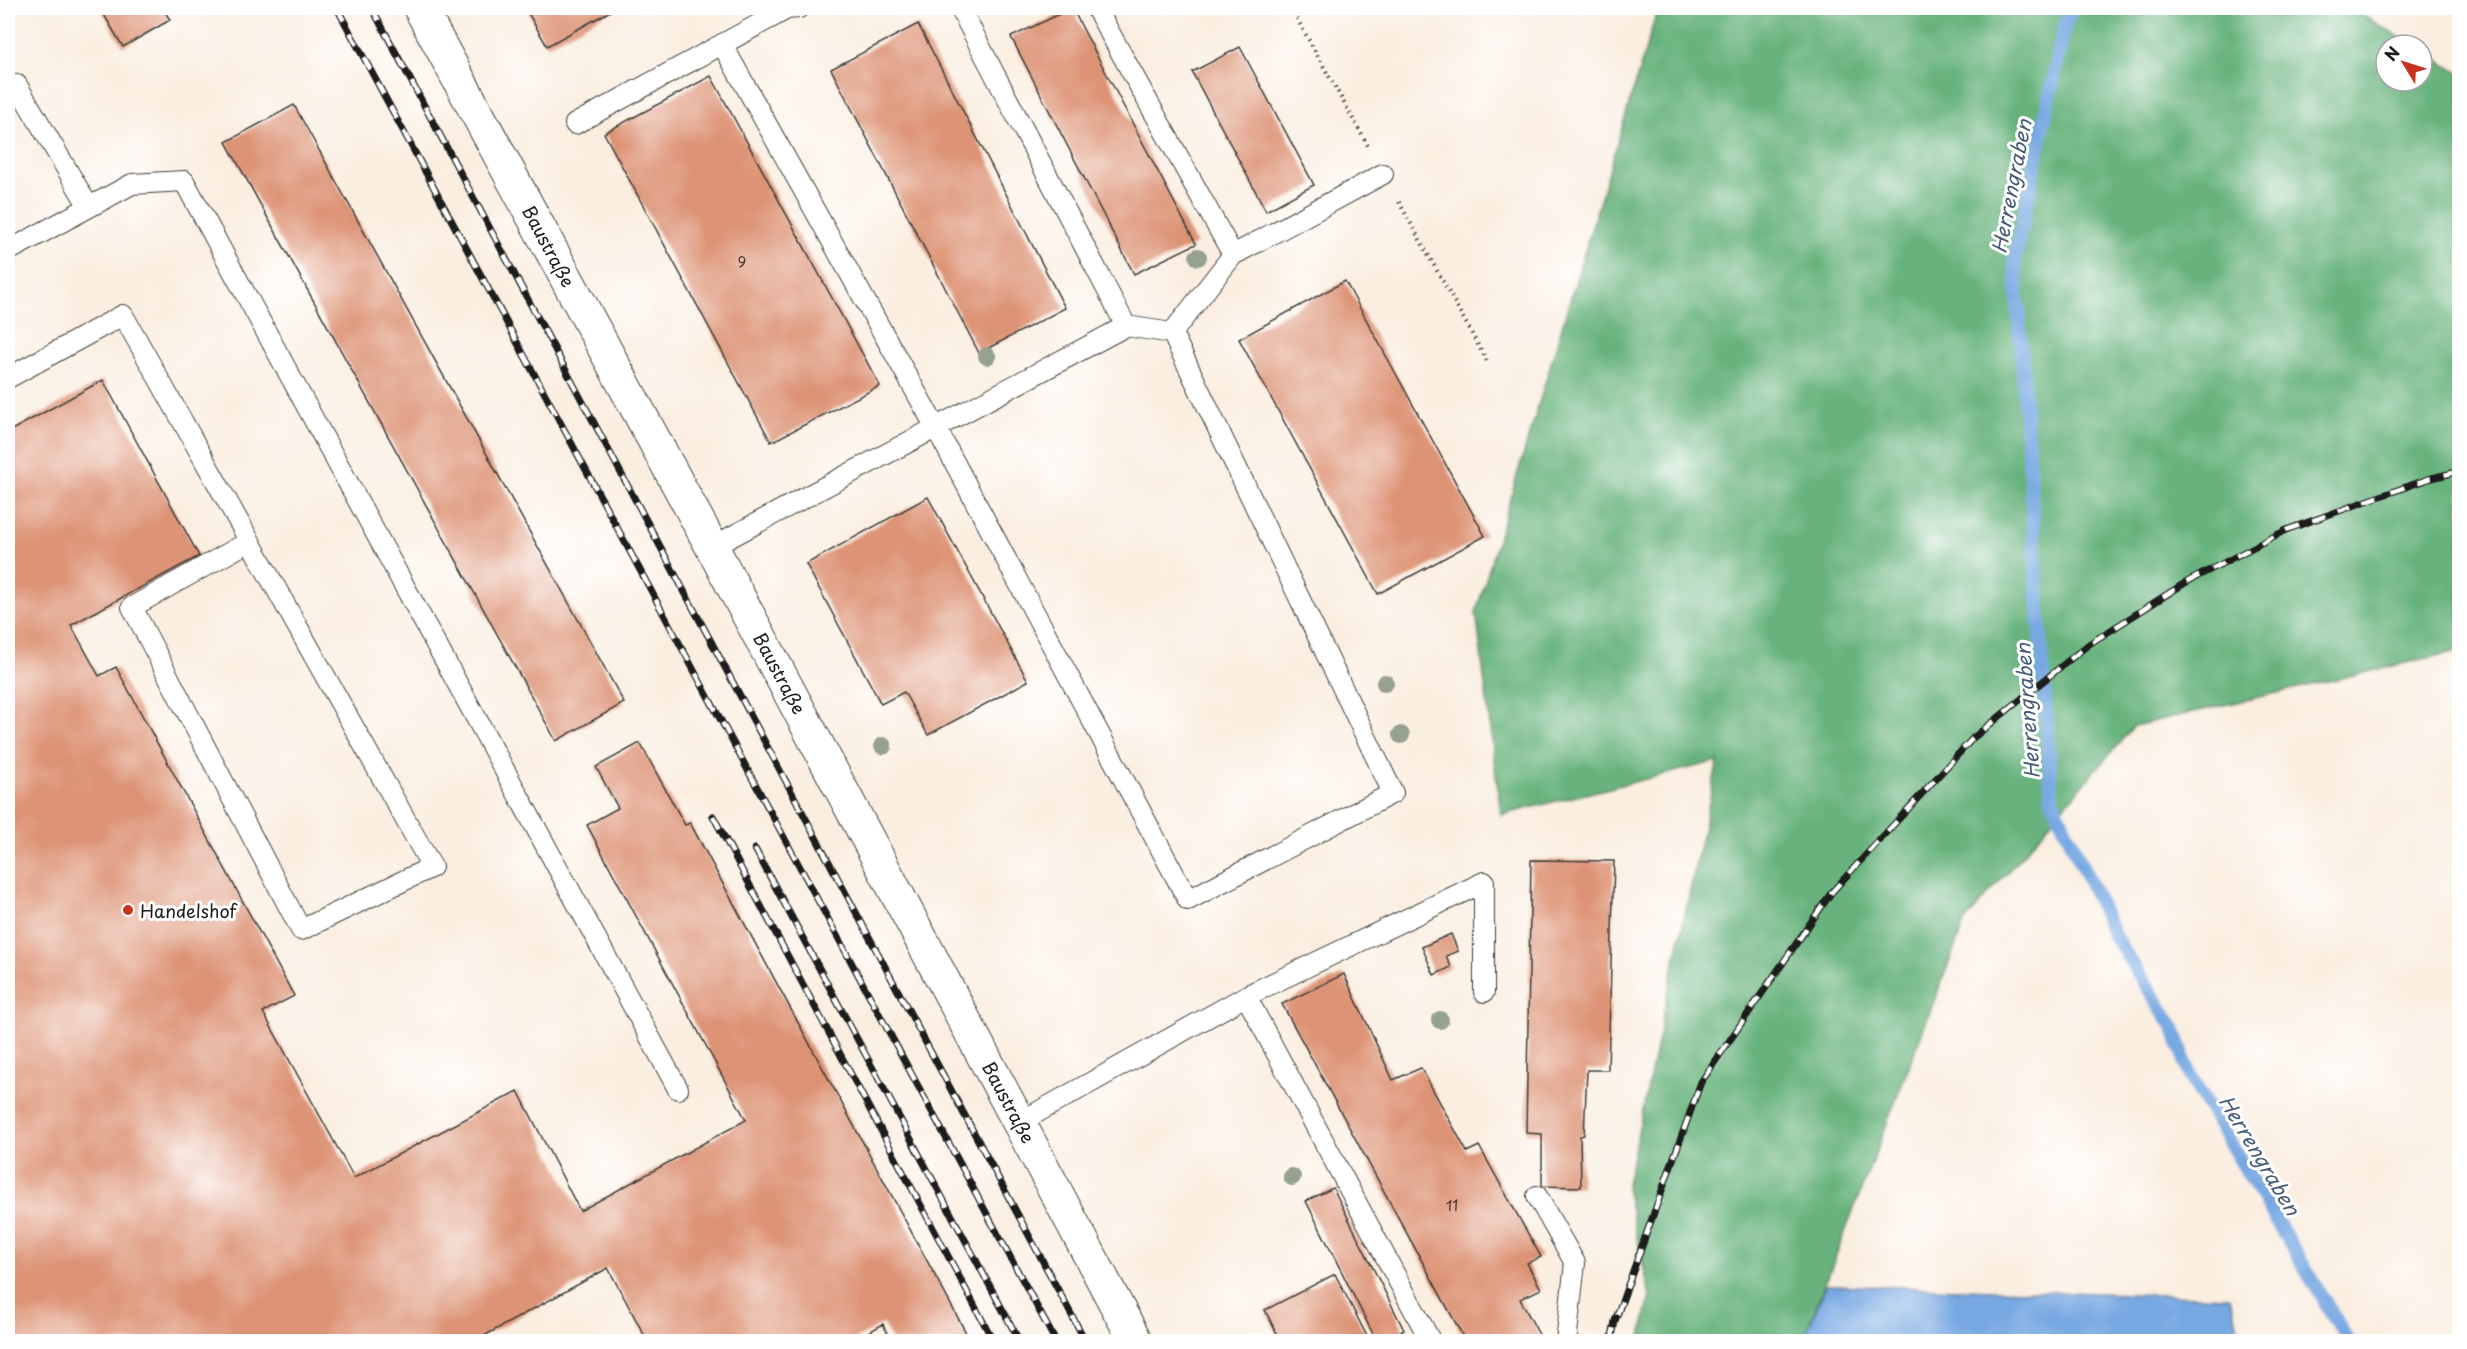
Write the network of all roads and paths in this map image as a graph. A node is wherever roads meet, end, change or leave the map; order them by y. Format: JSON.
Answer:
{"nodes":[{"id":1,"x":420,"y":8,"type":"edge"},
{"id":2,"x":799,"y":8,"type":"edge"},
{"id":3,"x":960,"y":8,"type":"edge"},
{"id":4,"x":1096,"y":8,"type":"edge"},
{"id":5,"x":722,"y":44,"type":"junction"},
{"id":6,"x":17,"y":85,"type":"dead end"},
{"id":7,"x":575,"y":124,"type":"dead end"},
{"id":8,"x":1383,"y":174,"type":"dead end"},
{"id":9,"x":89,"y":207,"type":"junction"},
{"id":10,"x":8,"y":251,"type":"edge"},
{"id":11,"x":1233,"y":255,"type":"junction"},
{"id":12,"x":1126,"y":326,"type":"junction"},
{"id":13,"x":1172,"y":333,"type":"junction"},
{"id":14,"x":8,"y":378,"type":"edge"},
{"id":15,"x":936,"y":428,"type":"junction"},
{"id":16,"x":250,"y":541,"type":"junction"},
{"id":17,"x":712,"y":547,"type":"junction"},
{"id":18,"x":1484,"y":992,"type":"dead end"},
{"id":19,"x":1246,"y":996,"type":"junction"},
{"id":20,"x":678,"y":1089,"type":"dead end"},
{"id":21,"x":1020,"y":1122,"type":"junction"},
{"id":22,"x":1537,"y":1196,"type":"dead end"},
{"id":23,"x":1136,"y":1341,"type":"edge"},
{"id":24,"x":1431,"y":1341,"type":"edge"},
{"id":25,"x":1566,"y":1341,"type":"edge"}],
"edges":[{"from":1,"to":17,"type":"street","name":"Baustraße"},
{"from":2,"to":5,"type":"lane"},
{"from":3,"to":12,"type":"lane"},
{"from":4,"to":11,"type":"lane"},
{"from":5,"to":7,"type":"lane"},
{"from":5,"to":15,"type":"lane"},
{"from":6,"to":9,"type":"lane"},
{"from":8,"to":11,"type":"lane"},
{"from":9,"to":10,"type":"lane"},
{"from":9,"to":20,"type":"lane"},
{"from":11,"to":13,"type":"lane"},
{"from":12,"to":13,"type":"lane"},
{"from":12,"to":15,"type":"lane"},
{"from":13,"to":15,"type":"lane"},
{"from":14,"to":16,"type":"lane"},
{"from":15,"to":17,"type":"lane"},
{"from":16,"to":16,"type":"lane"},
{"from":17,"to":21,"type":"street","name":"Baustraße"},
{"from":18,"to":19,"type":"lane"},
{"from":19,"to":21,"type":"lane"},
{"from":19,"to":24,"type":"lane"},
{"from":21,"to":23,"type":"street","name":"Baustraße"},
{"from":22,"to":25,"type":"lane"}]}
